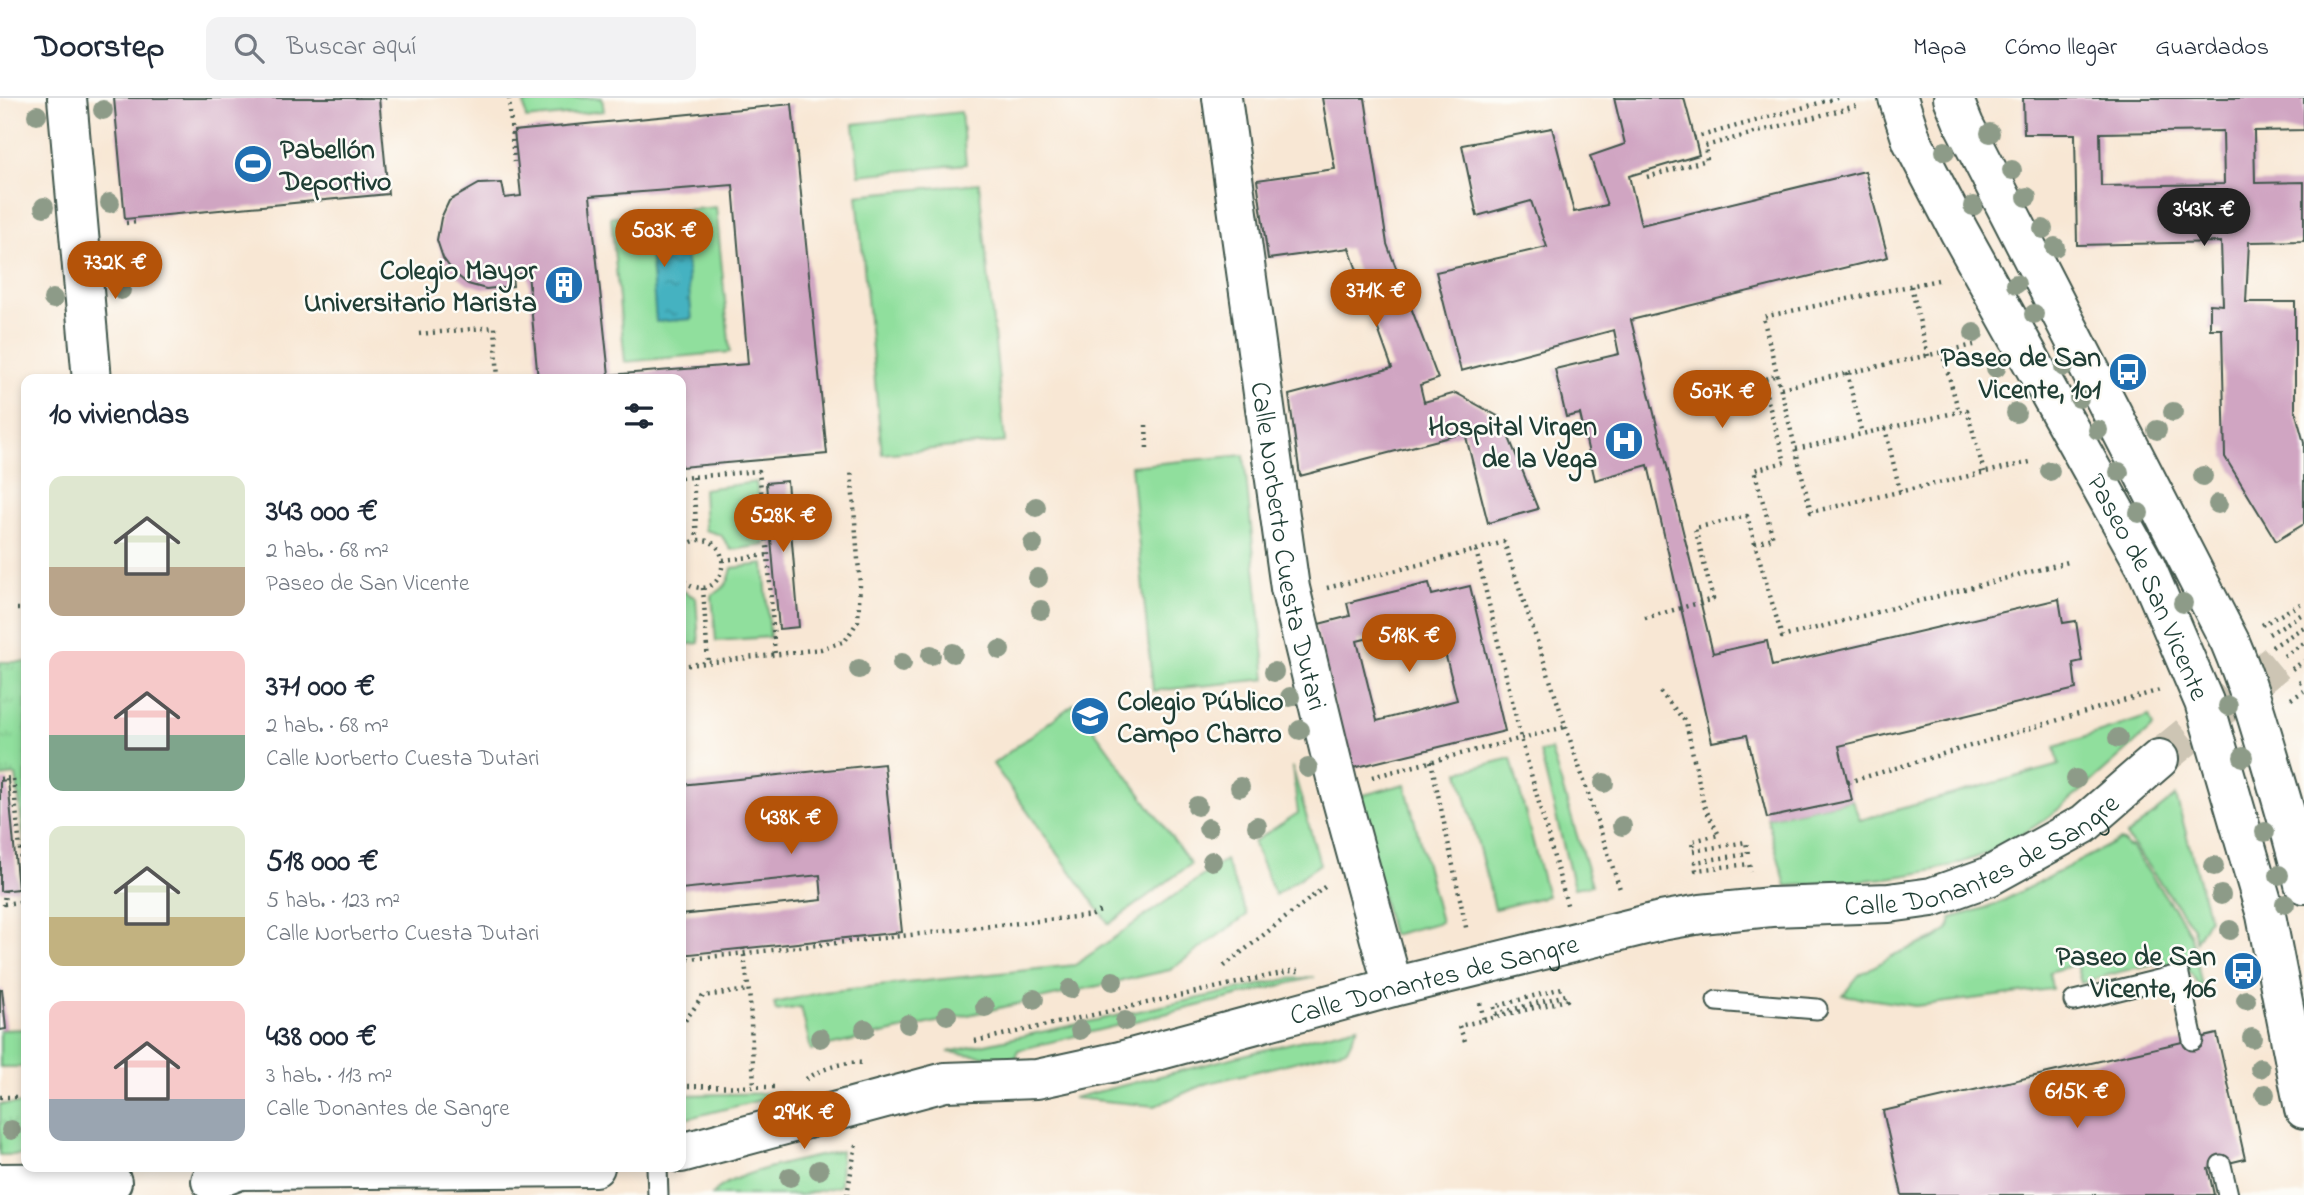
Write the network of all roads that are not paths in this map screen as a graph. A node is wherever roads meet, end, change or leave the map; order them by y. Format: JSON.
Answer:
{"nodes":[{"id":1,"x":67,"y":98,"type":"edge"},
{"id":2,"x":1222,"y":98,"type":"edge"},
{"id":3,"x":1898,"y":98,"type":"edge"},
{"id":4,"x":1953,"y":98,"type":"edge"},
{"id":5,"x":91,"y":374,"type":"edge"},
{"id":6,"x":2159,"y":759,"type":"tunnel mouth"},
{"id":7,"x":2304,"y":884,"type":"edge"},
{"id":8,"x":1393,"y":987,"type":"junction"},
{"id":9,"x":1717,"y":1001,"type":"dead end"},
{"id":10,"x":2074,"y":1001,"type":"dead end"},
{"id":11,"x":1817,"y":1009,"type":"dead end"},
{"id":12,"x":2193,"y":1040,"type":"dead end"},
{"id":13,"x":2304,"y":1110,"type":"edge"},
{"id":14,"x":686,"y":1152,"type":"edge"},
{"id":15,"x":2221,"y":1165,"type":"dead end"},
{"id":16,"x":235,"y":1172,"type":"edge"},
{"id":17,"x":657,"y":1172,"type":"edge"},
{"id":18,"x":210,"y":1181,"type":"edge"},
{"id":19,"x":0,"y":1182,"type":"edge"},
{"id":20,"x":114,"y":1182,"type":"edge"},
{"id":21,"x":658,"y":1195,"type":"edge"},
{"id":22,"x":2228,"y":1195,"type":"edge"}],
"edges":[{"from":1,"to":5,"type":"main road"},
{"from":2,"to":8,"type":"main road","name":"Calle Norberto Cuesta Dutari"},
{"from":3,"to":13,"type":"main road","name":"Paseo de San Vicente"},
{"from":4,"to":7,"type":"main road","name":"Paseo de San Vicente"},
{"from":6,"to":8,"type":"main road","name":"Calle Donantes de Sangre"},
{"from":8,"to":14,"type":"main road","name":"Calle Donantes de Sangre"},
{"from":9,"to":11,"type":"lane"},
{"from":10,"to":12,"type":"lane"},
{"from":15,"to":22,"type":"lane"},
{"from":16,"to":18,"type":"main road"},
{"from":17,"to":21,"type":"lane"},
{"from":19,"to":20,"type":"main road"}]}
